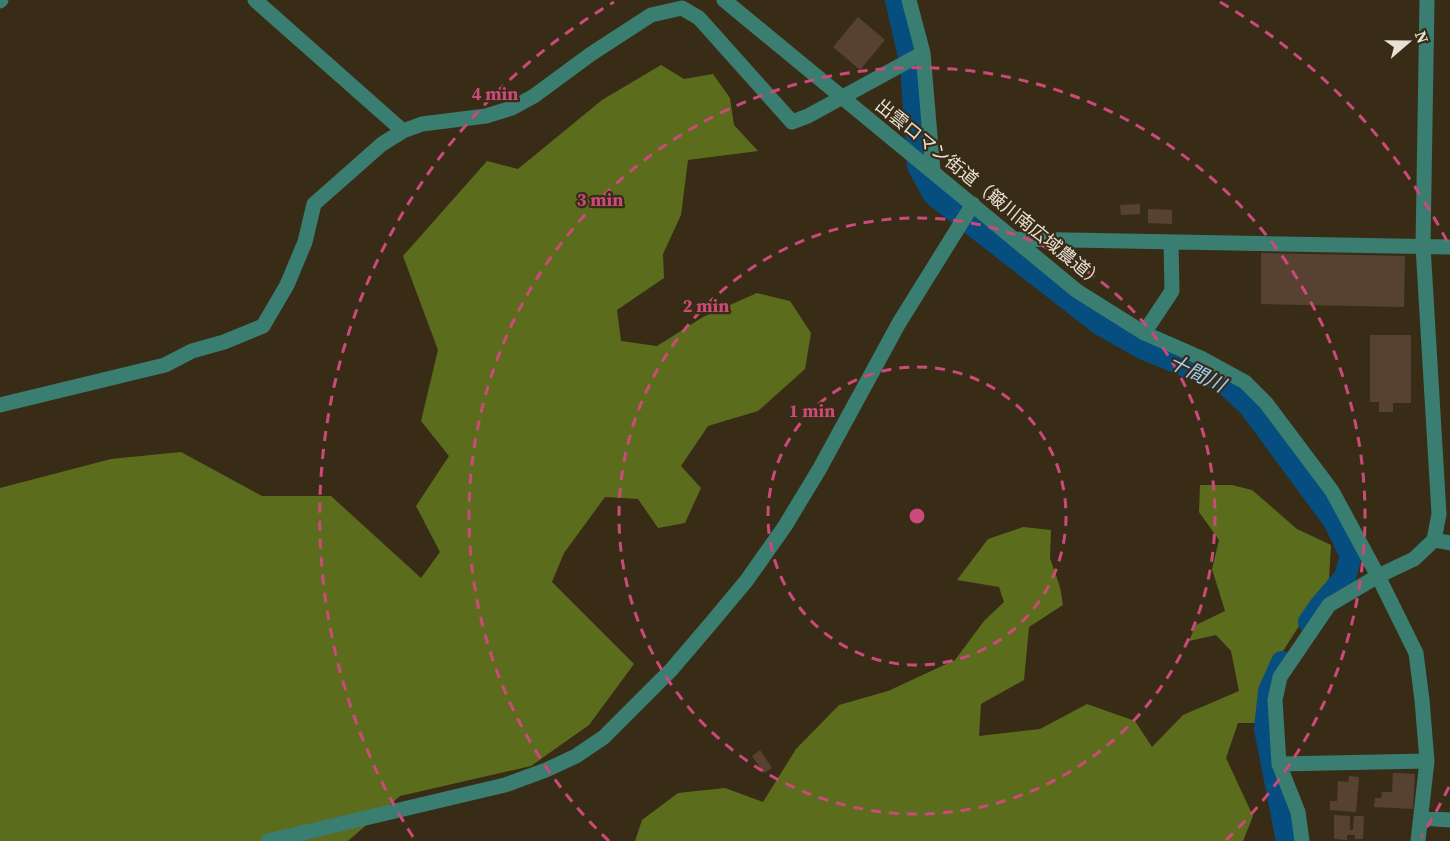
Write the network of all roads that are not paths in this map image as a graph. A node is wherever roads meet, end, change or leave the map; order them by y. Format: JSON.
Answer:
{"nodes":[{"id":1,"x":255,"y":0,"type":"edge"},
{"id":2,"x":724,"y":0,"type":"edge"},
{"id":3,"x":909,"y":0,"type":"edge"},
{"id":4,"x":1427,"y":0,"type":"edge"},
{"id":5,"x":923,"y":53,"type":"junction"},
{"id":6,"x":840,"y":98,"type":"junction"},
{"id":7,"x":403,"y":131,"type":"junction"},
{"id":8,"x":933,"y":171,"type":"junction"},
{"id":9,"x":973,"y":204,"type":"junction"},
{"id":10,"x":1014,"y":239,"type":"junction"},
{"id":11,"x":1171,"y":242,"type":"junction"},
{"id":12,"x":1423,"y":246,"type":"junction"},
{"id":13,"x":1450,"y":247,"type":"edge"},
{"id":14,"x":1144,"y":333,"type":"junction"},
{"id":15,"x":0,"y":405,"type":"edge"},
{"id":16,"x":1434,"y":540,"type":"junction"},
{"id":17,"x":1450,"y":543,"type":"edge"},
{"id":18,"x":1378,"y":576,"type":"junction"},
{"id":19,"x":1427,"y":761,"type":"junction"},
{"id":20,"x":1279,"y":764,"type":"junction"},
{"id":21,"x":1421,"y":818,"type":"junction"},
{"id":22,"x":1450,"y":820,"type":"edge"},
{"id":23,"x":268,"y":841,"type":"edge"},
{"id":24,"x":1302,"y":841,"type":"edge"},
{"id":25,"x":1419,"y":841,"type":"edge"}],
"edges":[{"from":1,"to":7,"type":"street"},
{"from":2,"to":6,"type":"street","name":"出雲ロマン街道（簸川南広域農道）"},
{"from":3,"to":5,"type":"street"},
{"from":4,"to":12,"type":"street"},
{"from":5,"to":6,"type":"street"},
{"from":5,"to":8,"type":"street"},
{"from":6,"to":7,"type":"street"},
{"from":6,"to":8,"type":"street","name":"出雲ロマン街道（簸川南広域農道）"},
{"from":7,"to":15,"type":"street"},
{"from":8,"to":9,"type":"street","name":"出雲ロマン街道（簸川南広域農道）"},
{"from":9,"to":10,"type":"street","name":"出雲ロマン街道（簸川南広域農道）"},
{"from":9,"to":23,"type":"street"},
{"from":10,"to":11,"type":"street"},
{"from":10,"to":14,"type":"street","name":"出雲ロマン街道（簸川南広域農道）"},
{"from":11,"to":12,"type":"street"},
{"from":11,"to":14,"type":"street"},
{"from":12,"to":13,"type":"street"},
{"from":12,"to":16,"type":"street"},
{"from":14,"to":18,"type":"street","name":"出雲ロマン街道（簸川南広域農道）"},
{"from":16,"to":17,"type":"street"},
{"from":16,"to":18,"type":"street"},
{"from":18,"to":19,"type":"street","name":"出雲ロマン街道（簸川南広域農道）"},
{"from":18,"to":20,"type":"street"},
{"from":19,"to":20,"type":"street"},
{"from":19,"to":21,"type":"street","name":"出雲ロマン街道（簸川南広域農道）"},
{"from":20,"to":24,"type":"street"},
{"from":21,"to":22,"type":"street"},
{"from":21,"to":25,"type":"street","name":"出雲ロマン街道（簸川南広域農道）"}]}
